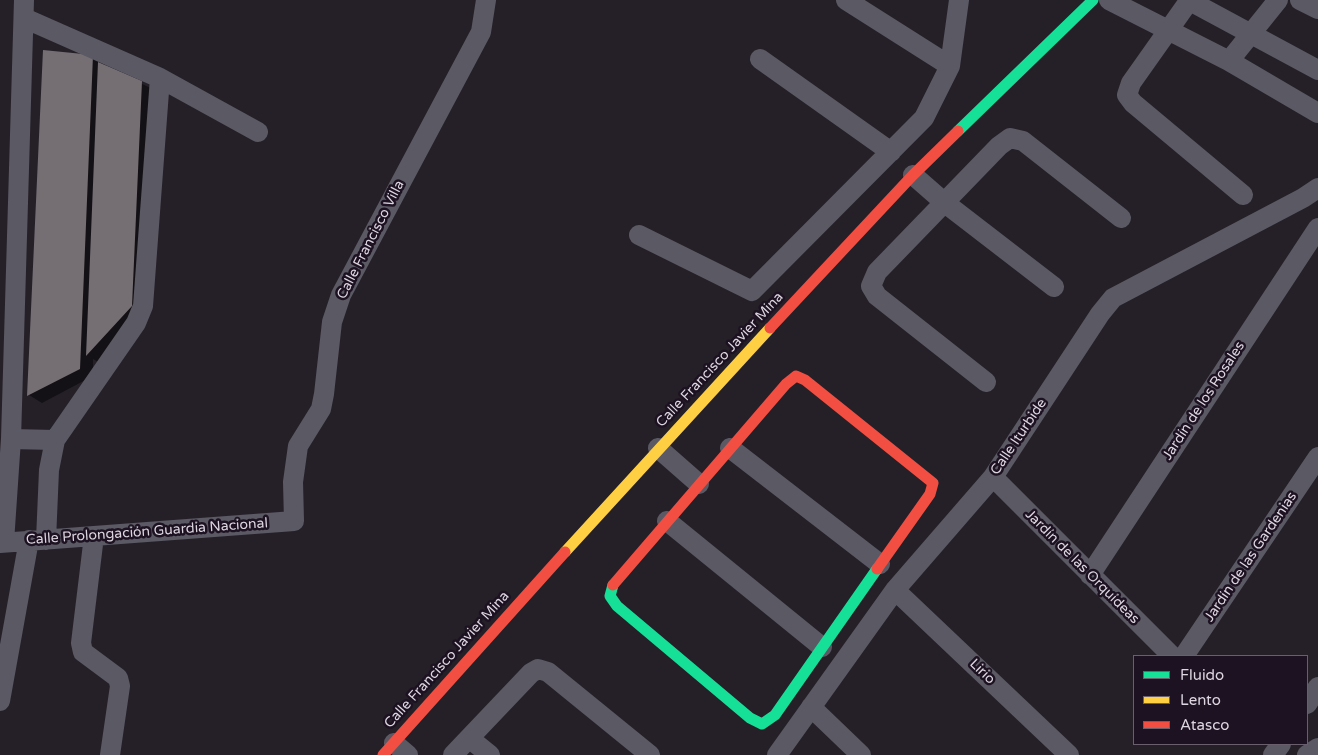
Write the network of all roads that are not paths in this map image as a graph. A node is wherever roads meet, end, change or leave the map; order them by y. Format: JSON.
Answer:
{"nodes":[{"id":1,"x":486,"y":0,"type":"edge"},
{"id":2,"x":846,"y":0,"type":"edge"},
{"id":3,"x":959,"y":0,"type":"edge"},
{"id":4,"x":1093,"y":0,"type":"edge"},
{"id":5,"x":1109,"y":0,"type":"edge"},
{"id":6,"x":1188,"y":0,"type":"edge"},
{"id":7,"x":1278,"y":0,"type":"edge"},
{"id":8,"x":1300,"y":0,"type":"edge"},
{"id":9,"x":24,"y":9,"type":"edge"},
{"id":10,"x":1318,"y":9,"type":"edge"},
{"id":11,"x":1169,"y":31,"type":"junction"},
{"id":12,"x":1252,"y":33,"type":"junction"},
{"id":13,"x":760,"y":59,"type":"dead end"},
{"id":14,"x":1229,"y":61,"type":"junction"},
{"id":15,"x":950,"y":66,"type":"junction"},
{"id":16,"x":1318,"y":70,"type":"edge"},
{"id":17,"x":160,"y":78,"type":"junction"},
{"id":18,"x":1318,"y":113,"type":"edge"},
{"id":19,"x":258,"y":132,"type":"dead end"},
{"id":20,"x":891,"y":152,"type":"junction"},
{"id":21,"x":913,"y":176,"type":"junction"},
{"id":22,"x":1311,"y":193,"type":"edge"},
{"id":23,"x":1243,"y":195,"type":"dead end"},
{"id":24,"x":945,"y":203,"type":"junction"},
{"id":25,"x":1121,"y":218,"type":"dead end"},
{"id":26,"x":1318,"y":223,"type":"edge"},
{"id":27,"x":1318,"y":228,"type":"edge"},
{"id":28,"x":639,"y":235,"type":"dead end"},
{"id":29,"x":1054,"y":287,"type":"dead end"},
{"id":30,"x":986,"y":382,"type":"dead end"},
{"id":31,"x":11,"y":439,"type":"junction"},
{"id":32,"x":55,"y":440,"type":"junction"},
{"id":33,"x":658,"y":448,"type":"junction"},
{"id":34,"x":730,"y":448,"type":"junction"},
{"id":35,"x":1318,"y":457,"type":"edge"},
{"id":36,"x":993,"y":477,"type":"junction"},
{"id":37,"x":699,"y":484,"type":"junction"},
{"id":38,"x":294,"y":521,"type":"joint"},
{"id":39,"x":667,"y":521,"type":"junction"},
{"id":40,"x":94,"y":536,"type":"junction"},
{"id":41,"x":37,"y":540,"type":"junction"},
{"id":42,"x":2,"y":543,"type":"edge"},
{"id":43,"x":880,"y":564,"type":"junction"},
{"id":44,"x":1090,"y":575,"type":"junction"},
{"id":45,"x":895,"y":590,"type":"junction"},
{"id":46,"x":822,"y":647,"type":"junction"},
{"id":47,"x":1171,"y":655,"type":"edge"},
{"id":48,"x":1185,"y":655,"type":"edge"},
{"id":49,"x":1318,"y":687,"type":"edge"},
{"id":50,"x":0,"y":701,"type":"edge"},
{"id":51,"x":1308,"y":702,"type":"edge"},
{"id":52,"x":811,"y":707,"type":"junction"},
{"id":53,"x":468,"y":738,"type":"junction"},
{"id":54,"x":1318,"y":748,"type":"edge"},
{"id":55,"x":395,"y":751,"type":"edge"},
{"id":56,"x":110,"y":755,"type":"edge"},
{"id":57,"x":453,"y":755,"type":"edge"},
{"id":58,"x":490,"y":755,"type":"edge"},
{"id":59,"x":650,"y":755,"type":"edge"},
{"id":60,"x":777,"y":755,"type":"edge"},
{"id":61,"x":861,"y":755,"type":"edge"},
{"id":62,"x":1069,"y":755,"type":"edge"},
{"id":63,"x":1307,"y":755,"type":"edge"}],
"edges":[{"from":1,"to":38,"type":"street","name":"Calle Francisco Villa"},
{"from":2,"to":15,"type":"street"},
{"from":3,"to":15,"type":"street"},
{"from":4,"to":21,"type":"street","name":"Calle Francisco Javier Mina"},
{"from":5,"to":11,"type":"street"},
{"from":6,"to":11,"type":"street"},
{"from":6,"to":12,"type":"street"},
{"from":7,"to":12,"type":"street"},
{"from":8,"to":10,"type":"street"},
{"from":9,"to":17,"type":"street"},
{"from":9,"to":31,"type":"street"},
{"from":11,"to":14,"type":"street"},
{"from":11,"to":23,"type":"street"},
{"from":12,"to":14,"type":"street"},
{"from":12,"to":16,"type":"street"},
{"from":13,"to":20,"type":"street"},
{"from":14,"to":18,"type":"street"},
{"from":15,"to":20,"type":"street"},
{"from":17,"to":19,"type":"street"},
{"from":17,"to":32,"type":"street"},
{"from":20,"to":28,"type":"street"},
{"from":21,"to":24,"type":"street"},
{"from":21,"to":33,"type":"street","name":"Calle Francisco Javier Mina"},
{"from":22,"to":26,"type":"street"},
{"from":22,"to":36,"type":"street","name":"Calle Iturbide"},
{"from":24,"to":25,"type":"street"},
{"from":24,"to":29,"type":"street"},
{"from":24,"to":30,"type":"street"},
{"from":27,"to":44,"type":"street","name":"Jardín de los Rosales"},
{"from":31,"to":32,"type":"street"},
{"from":31,"to":42,"type":"street"},
{"from":32,"to":41,"type":"street"},
{"from":33,"to":37,"type":"street"},
{"from":33,"to":55,"type":"street","name":"Calle Francisco Javier Mina"},
{"from":34,"to":37,"type":"street"},
{"from":34,"to":43,"type":"street"},
{"from":34,"to":43,"type":"street"},
{"from":35,"to":48,"type":"street","name":"Jardín de las Gardenias"},
{"from":36,"to":44,"type":"street","name":"Jardín de las Orquídeas"},
{"from":36,"to":45,"type":"street","name":"Calle Iturbide"},
{"from":37,"to":39,"type":"street"},
{"from":38,"to":40,"type":"street","name":"Calle Prolongación Guardia Nacional"},
{"from":39,"to":46,"type":"street"},
{"from":39,"to":46,"type":"street"},
{"from":40,"to":41,"type":"street","name":"Calle Prolongación Guardia Nacional"},
{"from":40,"to":56,"type":"street"},
{"from":41,"to":42,"type":"street","name":"Calle Prolongación Guardia Nacional"},
{"from":41,"to":50,"type":"street"},
{"from":43,"to":46,"type":"street"},
{"from":44,"to":47,"type":"street","name":"Jardín de las Orquídeas"},
{"from":45,"to":52,"type":"street","name":"Calle Iturbide"},
{"from":45,"to":62,"type":"street","name":"Lirio"},
{"from":49,"to":51,"type":"street"},
{"from":52,"to":60,"type":"street","name":"Calle Iturbide"},
{"from":52,"to":61,"type":"street"},
{"from":53,"to":57,"type":"street"},
{"from":53,"to":58,"type":"street"},
{"from":53,"to":59,"type":"street"},
{"from":54,"to":63,"type":"street"}]}
